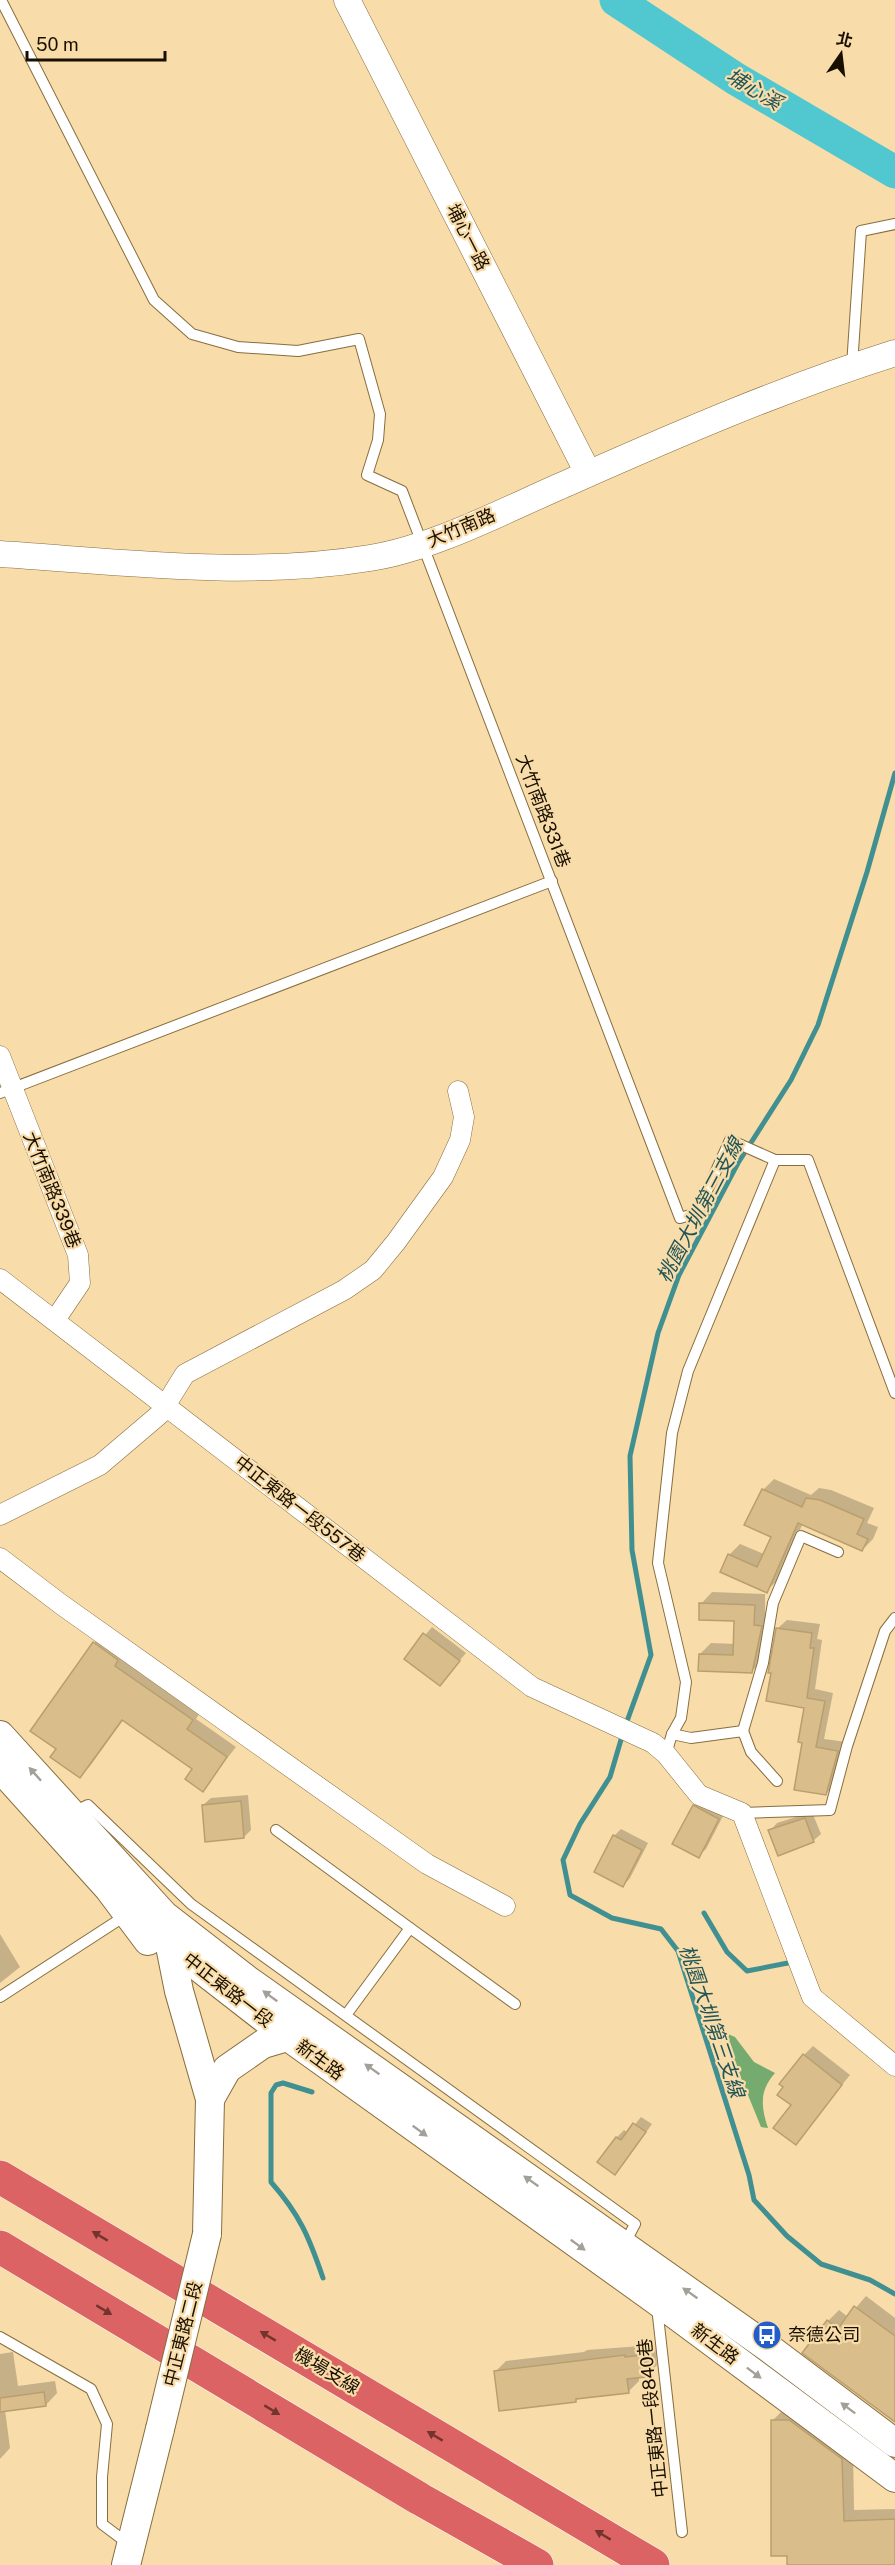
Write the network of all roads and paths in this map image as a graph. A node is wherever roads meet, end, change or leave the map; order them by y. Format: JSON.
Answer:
{"nodes":[{"id":1,"x":1,"y":0,"type":"edge"},
{"id":2,"x":347,"y":0,"type":"edge"},
{"id":3,"x":895,"y":224,"type":"edge"},
{"id":4,"x":895,"y":353,"type":"edge"},
{"id":5,"x":852,"y":366,"type":"junction"},
{"id":6,"x":588,"y":473,"type":"junction"},
{"id":7,"x":423,"y":545,"type":"junction"},
{"id":8,"x":0,"y":554,"type":"edge"},
{"id":9,"x":552,"y":881,"type":"junction"},
{"id":10,"x":0,"y":1056,"type":"edge"},
{"id":11,"x":6,"y":1091,"type":"edge"},
{"id":12,"x":458,"y":1091,"type":"dead end"},
{"id":13,"x":775,"y":1160,"type":"junction"},
{"id":14,"x":0,"y":1279,"type":"edge"},
{"id":15,"x":55,"y":1320,"type":"junction"},
{"id":16,"x":895,"y":1393,"type":"edge"},
{"id":17,"x":165,"y":1405,"type":"junction"},
{"id":18,"x":0,"y":1515,"type":"edge"},
{"id":19,"x":838,"y":1552,"type":"dead end"},
{"id":20,"x":0,"y":1558,"type":"edge"},
{"id":21,"x":895,"y":1618,"type":"edge"},
{"id":22,"x":743,"y":1731,"type":"junction"},
{"id":23,"x":672,"y":1734,"type":"junction"},
{"id":24,"x":0,"y":1735,"type":"edge"},
{"id":25,"x":659,"y":1749,"type":"junction"},
{"id":26,"x":0,"y":1768,"type":"edge"},
{"id":27,"x":777,"y":1781,"type":"dead end"},
{"id":28,"x":741,"y":1814,"type":"junction"},
{"id":29,"x":62,"y":1820,"type":"junction"},
{"id":30,"x":276,"y":1830,"type":"dead end"},
{"id":31,"x":505,"y":1906,"type":"dead end"},
{"id":32,"x":128,"y":1914,"type":"junction"},
{"id":33,"x":164,"y":1915,"type":"junction"},
{"id":34,"x":411,"y":1928,"type":"junction"},
{"id":35,"x":170,"y":1945,"type":"junction"},
{"id":36,"x":178,"y":1991,"type":"junction"},
{"id":37,"x":0,"y":1997,"type":"edge"},
{"id":38,"x":515,"y":2004,"type":"dead end"},
{"id":39,"x":346,"y":2016,"type":"junction"},
{"id":40,"x":317,"y":2030,"type":"junction"},
{"id":41,"x":287,"y":2036,"type":"junction"},
{"id":42,"x":895,"y":2066,"type":"edge"},
{"id":43,"x":210,"y":2099,"type":"junction"},
{"id":44,"x":0,"y":2177,"type":"edge"},
{"id":45,"x":0,"y":2247,"type":"edge"},
{"id":46,"x":616,"y":2257,"type":"junction"},
{"id":47,"x":657,"y":2301,"type":"junction"},
{"id":48,"x":0,"y":2337,"type":"edge"},
{"id":49,"x":895,"y":2443,"type":"edge"},
{"id":50,"x":895,"y":2478,"type":"edge"},
{"id":51,"x":420,"y":2499,"type":"junction"},
{"id":52,"x":682,"y":2532,"type":"dead end"},
{"id":53,"x":128,"y":2555,"type":"edge"},
{"id":54,"x":508,"y":2565,"type":"edge"},
{"id":55,"x":537,"y":2565,"type":"edge"},
{"id":56,"x":653,"y":2565,"type":"edge"}],
"edges":[{"from":1,"to":7,"type":"lane","name":"大竹南路331巷"},
{"from":2,"to":6,"type":"street","name":"埔心一路"},
{"from":3,"to":5,"type":"lane"},
{"from":4,"to":5,"type":"street","name":"大竹南路"},
{"from":5,"to":6,"type":"street","name":"大竹南路"},
{"from":6,"to":7,"type":"street","name":"大竹南路"},
{"from":7,"to":8,"type":"street","name":"大竹南路"},
{"from":7,"to":9,"type":"lane","name":"大竹南路331巷"},
{"from":9,"to":11,"type":"lane"},
{"from":9,"to":13,"type":"lane","name":"大竹南路331巷"},
{"from":10,"to":11,"type":"street","name":"大竹南路339巷"},
{"from":11,"to":15,"type":"street","name":"大竹南路339巷"},
{"from":12,"to":17,"type":"street"},
{"from":13,"to":16,"type":"lane"},
{"from":13,"to":23,"type":"lane"},
{"from":14,"to":15,"type":"street","name":"中正東路一段557巷"},
{"from":15,"to":17,"type":"street","name":"中正東路一段557巷"},
{"from":17,"to":18,"type":"street"},
{"from":17,"to":25,"type":"street","name":"中正東路一段557巷"},
{"from":19,"to":22,"type":"lane"},
{"from":20,"to":31,"type":"street"},
{"from":21,"to":28,"type":"lane"},
{"from":22,"to":23,"type":"lane"},
{"from":22,"to":27,"type":"lane"},
{"from":23,"to":25,"type":"lane"},
{"from":29,"to":24,"type":"main road","name":"中正東路一段","one_way":true},
{"from":25,"to":28,"type":"street"},
{"from":26,"to":29,"type":"main road","name":"中正東路一段"},
{"from":28,"to":42,"type":"street"},
{"from":29,"to":32,"type":"main road","name":"中正東路一段"},
{"from":29,"to":33,"type":"main road","name":"中正東路一段"},
{"from":29,"to":35,"type":"main road","name":"中正東路一段"},
{"from":29,"to":39,"type":"lane"},
{"from":30,"to":34,"type":"lane"},
{"from":32,"to":36,"type":"main road","name":"中正東路一段"},
{"from":32,"to":37,"type":"lane"},
{"from":33,"to":35,"type":"main road","name":"中正東路一段"},
{"from":40,"to":33,"type":"main road","name":"中正東路一段","one_way":true},
{"from":34,"to":38,"type":"lane"},
{"from":34,"to":39,"type":"lane"},
{"from":35,"to":36,"type":"main road","name":"中正東路一段"},
{"from":35,"to":41,"type":"main road","name":"中正東路一段"},
{"from":36,"to":43,"type":"main road","name":"中正東路一段"},
{"from":39,"to":46,"type":"lane"},
{"from":40,"to":41,"type":"main road","name":"新生路"},
{"from":46,"to":40,"type":"main road","name":"新生路","one_way":true},
{"from":41,"to":43,"type":"main road","name":"中正東路一段"},
{"from":41,"to":46,"type":"main road","name":"新生路","one_way":true},
{"from":43,"to":53,"type":"main road","name":"中正東路二段","bridge":true},
{"from":56,"to":44,"type":"highway","name":"機場支線","one_way":true},
{"from":45,"to":51,"type":"highway","one_way":true},
{"from":46,"to":47,"type":"main road","name":"新生路"},
{"from":49,"to":46,"type":"main road","name":"新生路","one_way":true},
{"from":47,"to":50,"type":"main road","name":"新生路","one_way":true},
{"from":47,"to":52,"type":"lane","name":"中正東路一段840巷"},
{"from":48,"to":53,"type":"lane"},
{"from":51,"to":54,"type":"highway"},
{"from":51,"to":55,"type":"highway"}]}
